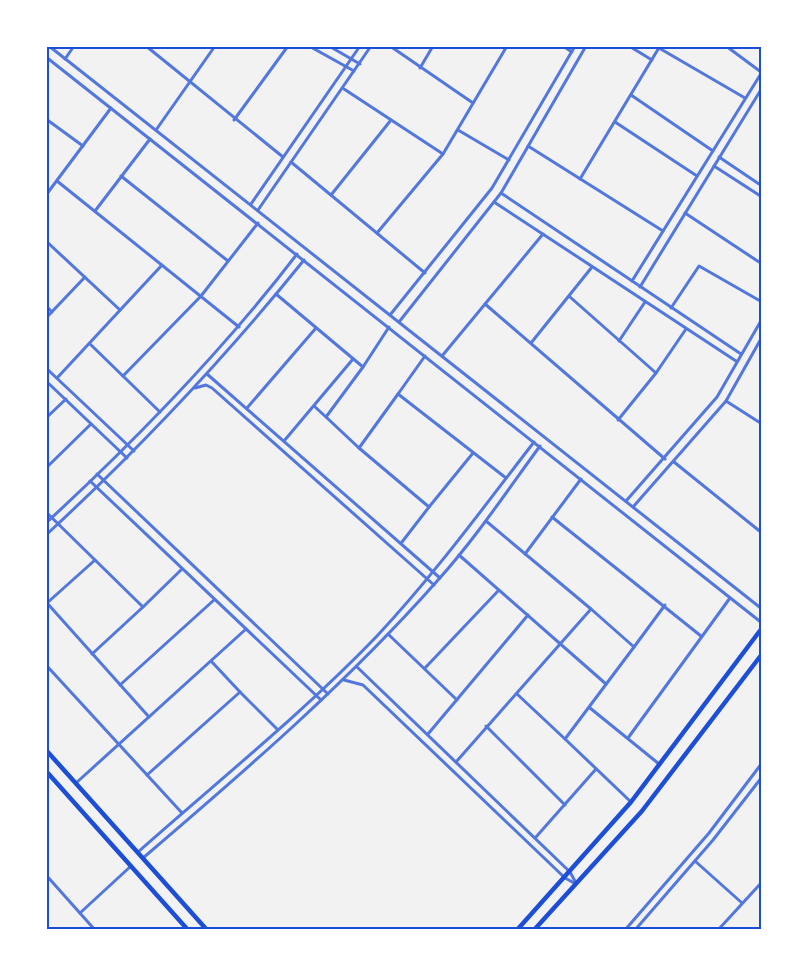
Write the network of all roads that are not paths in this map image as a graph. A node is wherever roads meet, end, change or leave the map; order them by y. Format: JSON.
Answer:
{"nodes":[{"id":1,"x":49,"y":46,"type":"edge"},
{"id":2,"x":74,"y":46,"type":"edge"},
{"id":3,"x":146,"y":46,"type":"edge"},
{"id":4,"x":215,"y":46,"type":"edge"},
{"id":5,"x":288,"y":46,"type":"edge"},
{"id":6,"x":309,"y":46,"type":"edge"},
{"id":7,"x":329,"y":46,"type":"edge"},
{"id":8,"x":360,"y":46,"type":"edge"},
{"id":9,"x":371,"y":46,"type":"edge"},
{"id":10,"x":390,"y":46,"type":"edge"},
{"id":11,"x":433,"y":46,"type":"edge"},
{"id":12,"x":507,"y":46,"type":"edge"},
{"id":13,"x":563,"y":46,"type":"edge"},
{"id":14,"x":575,"y":46,"type":"edge"},
{"id":15,"x":586,"y":46,"type":"edge"},
{"id":16,"x":629,"y":46,"type":"edge"},
{"id":17,"x":726,"y":46,"type":"edge"},
{"id":18,"x":660,"y":47,"type":"edge"},
{"id":19,"x":572,"y":52,"type":"junction"},
{"id":20,"x":46,"y":57,"type":"edge"},
{"id":21,"x":65,"y":59,"type":"junction"},
{"id":22,"x":352,"y":60,"type":"junction"},
{"id":23,"x":652,"y":60,"type":"junction"},
{"id":24,"x":360,"y":64,"type":"junction"},
{"id":25,"x":348,"y":67,"type":"junction"},
{"id":26,"x":420,"y":68,"type":"junction"},
{"id":27,"x":354,"y":71,"type":"junction"},
{"id":28,"x":762,"y":72,"type":"edge"},
{"id":29,"x":188,"y":81,"type":"junction"},
{"id":30,"x":762,"y":88,"type":"edge"},
{"id":31,"x":344,"y":89,"type":"junction"},
{"id":32,"x":631,"y":95,"type":"junction"},
{"id":33,"x":745,"y":98,"type":"junction"},
{"id":34,"x":473,"y":103,"type":"junction"},
{"id":35,"x":111,"y":108,"type":"junction"},
{"id":36,"x":46,"y":119,"type":"edge"},
{"id":37,"x":234,"y":120,"type":"junction"},
{"id":38,"x":391,"y":120,"type":"junction"},
{"id":39,"x":615,"y":122,"type":"junction"},
{"id":40,"x":458,"y":129,"type":"junction"},
{"id":41,"x":156,"y":130,"type":"junction"},
{"id":42,"x":150,"y":139,"type":"junction"},
{"id":43,"x":83,"y":146,"type":"junction"},
{"id":44,"x":528,"y":146,"type":"junction"},
{"id":45,"x":713,"y":151,"type":"junction"},
{"id":46,"x":443,"y":154,"type":"junction"},
{"id":47,"x":283,"y":157,"type":"junction"},
{"id":48,"x":719,"y":158,"type":"junction"},
{"id":49,"x":509,"y":160,"type":"junction"},
{"id":50,"x":291,"y":162,"type":"junction"},
{"id":51,"x":714,"y":166,"type":"junction"},
{"id":52,"x":122,"y":176,"type":"junction"},
{"id":53,"x":697,"y":176,"type":"junction"},
{"id":54,"x":580,"y":179,"type":"junction"},
{"id":55,"x":57,"y":181,"type":"junction"},
{"id":56,"x":762,"y":186,"type":"edge"},
{"id":57,"x":501,"y":193,"type":"junction"},
{"id":58,"x":46,"y":195,"type":"edge"},
{"id":59,"x":331,"y":195,"type":"junction"},
{"id":60,"x":762,"y":197,"type":"edge"},
{"id":61,"x":494,"y":202,"type":"junction"},
{"id":62,"x":251,"y":204,"type":"junction"},
{"id":63,"x":258,"y":210,"type":"junction"},
{"id":64,"x":95,"y":212,"type":"junction"},
{"id":65,"x":685,"y":213,"type":"junction"},
{"id":66,"x":258,"y":223,"type":"junction"},
{"id":67,"x":663,"y":231,"type":"junction"},
{"id":68,"x":377,"y":233,"type":"junction"},
{"id":69,"x":543,"y":234,"type":"junction"},
{"id":70,"x":46,"y":242,"type":"edge"},
{"id":71,"x":297,"y":254,"type":"junction"},
{"id":72,"x":762,"y":259,"type":"edge"},
{"id":73,"x":304,"y":260,"type":"junction"},
{"id":74,"x":228,"y":261,"type":"junction"},
{"id":75,"x":162,"y":266,"type":"junction"},
{"id":76,"x":592,"y":267,"type":"junction"},
{"id":77,"x":425,"y":273,"type":"junction"},
{"id":78,"x":85,"y":277,"type":"junction"},
{"id":79,"x":632,"y":281,"type":"junction"},
{"id":80,"x":640,"y":287,"type":"junction"},
{"id":81,"x":276,"y":294,"type":"junction"},
{"id":82,"x":201,"y":296,"type":"junction"},
{"id":83,"x":570,"y":297,"type":"junction"},
{"id":84,"x":645,"y":302,"type":"junction"},
{"id":85,"x":762,"y":302,"type":"edge"},
{"id":86,"x":485,"y":304,"type":"junction"},
{"id":87,"x":46,"y":306,"type":"edge"},
{"id":88,"x":670,"y":308,"type":"junction"},
{"id":89,"x":120,"y":310,"type":"junction"},
{"id":90,"x":52,"y":312,"type":"junction"},
{"id":91,"x":390,"y":315,"type":"junction"},
{"id":92,"x":46,"y":318,"type":"edge"},
{"id":93,"x":762,"y":319,"type":"edge"},
{"id":94,"x":399,"y":322,"type":"junction"},
{"id":95,"x":239,"y":327,"type":"junction"},
{"id":96,"x":389,"y":327,"type":"junction"},
{"id":97,"x":316,"y":328,"type":"junction"},
{"id":98,"x":686,"y":329,"type":"junction"},
{"id":99,"x":762,"y":336,"type":"edge"},
{"id":100,"x":619,"y":341,"type":"junction"},
{"id":101,"x":531,"y":343,"type":"junction"},
{"id":102,"x":90,"y":344,"type":"junction"},
{"id":103,"x":741,"y":354,"type":"junction"},
{"id":104,"x":425,"y":355,"type":"junction"},
{"id":105,"x":442,"y":356,"type":"junction"},
{"id":106,"x":354,"y":359,"type":"junction"},
{"id":107,"x":736,"y":361,"type":"junction"},
{"id":108,"x":363,"y":367,"type":"junction"},
{"id":109,"x":46,"y":368,"type":"edge"},
{"id":110,"x":202,"y":369,"type":"junction"},
{"id":111,"x":656,"y":373,"type":"junction"},
{"id":112,"x":207,"y":374,"type":"junction"},
{"id":113,"x":123,"y":376,"type":"junction"},
{"id":114,"x":57,"y":378,"type":"junction"},
{"id":115,"x":46,"y":381,"type":"edge"},
{"id":116,"x":193,"y":388,"type":"junction"},
{"id":117,"x":398,"y":394,"type":"junction"},
{"id":118,"x":66,"y":399,"type":"junction"},
{"id":119,"x":726,"y":401,"type":"junction"},
{"id":120,"x":314,"y":406,"type":"junction"},
{"id":121,"x":247,"y":409,"type":"junction"},
{"id":122,"x":160,"y":412,"type":"junction"},
{"id":123,"x":326,"y":417,"type":"junction"},
{"id":124,"x":46,"y":418,"type":"edge"},
{"id":125,"x":618,"y":420,"type":"junction"},
{"id":126,"x":91,"y":424,"type":"junction"},
{"id":127,"x":762,"y":424,"type":"edge"},
{"id":128,"x":284,"y":441,"type":"junction"},
{"id":129,"x":534,"y":442,"type":"junction"},
{"id":130,"x":127,"y":445,"type":"junction"},
{"id":131,"x":540,"y":446,"type":"junction"},
{"id":132,"x":359,"y":448,"type":"junction"},
{"id":133,"x":134,"y":451,"type":"junction"},
{"id":134,"x":120,"y":452,"type":"junction"},
{"id":135,"x":473,"y":452,"type":"junction"},
{"id":136,"x":127,"y":458,"type":"junction"},
{"id":137,"x":665,"y":459,"type":"junction"},
{"id":138,"x":674,"y":462,"type":"junction"},
{"id":139,"x":46,"y":468,"type":"edge"},
{"id":140,"x":97,"y":474,"type":"junction"},
{"id":141,"x":506,"y":478,"type":"junction"},
{"id":142,"x":581,"y":479,"type":"junction"},
{"id":143,"x":90,"y":481,"type":"junction"},
{"id":144,"x":104,"y":481,"type":"junction"},
{"id":145,"x":97,"y":488,"type":"junction"},
{"id":146,"x":626,"y":501,"type":"junction"},
{"id":147,"x":429,"y":507,"type":"junction"},
{"id":148,"x":633,"y":507,"type":"junction"},
{"id":149,"x":46,"y":512,"type":"edge"},
{"id":150,"x":52,"y":517,"type":"junction"},
{"id":151,"x":552,"y":517,"type":"junction"},
{"id":152,"x":485,"y":520,"type":"junction"},
{"id":153,"x":46,"y":523,"type":"edge"},
{"id":154,"x":58,"y":524,"type":"junction"},
{"id":155,"x":761,"y":532,"type":"edge"},
{"id":156,"x":46,"y":535,"type":"edge"},
{"id":157,"x":402,"y":543,"type":"junction"},
{"id":158,"x":525,"y":554,"type":"junction"},
{"id":159,"x":459,"y":555,"type":"junction"},
{"id":160,"x":95,"y":560,"type":"junction"},
{"id":161,"x":183,"y":569,"type":"junction"},
{"id":162,"x":433,"y":572,"type":"junction"},
{"id":163,"x":440,"y":578,"type":"junction"},
{"id":164,"x":427,"y":579,"type":"junction"},
{"id":165,"x":434,"y":585,"type":"junction"},
{"id":166,"x":498,"y":590,"type":"junction"},
{"id":167,"x":730,"y":598,"type":"junction"},
{"id":168,"x":214,"y":599,"type":"junction"},
{"id":169,"x":47,"y":603,"type":"edge"},
{"id":170,"x":665,"y":605,"type":"junction"},
{"id":171,"x":143,"y":607,"type":"junction"},
{"id":172,"x":591,"y":609,"type":"junction"},
{"id":173,"x":762,"y":609,"type":"edge"},
{"id":174,"x":528,"y":615,"type":"junction"},
{"id":175,"x":762,"y":623,"type":"edge"},
{"id":176,"x":762,"y":628,"type":"edge"},
{"id":177,"x":246,"y":629,"type":"junction"},
{"id":178,"x":389,"y":634,"type":"junction"},
{"id":179,"x":701,"y":636,"type":"junction"},
{"id":180,"x":560,"y":644,"type":"junction"},
{"id":181,"x":634,"y":647,"type":"junction"},
{"id":182,"x":92,"y":654,"type":"junction"},
{"id":183,"x":762,"y":654,"type":"edge"},
{"id":184,"x":211,"y":661,"type":"junction"},
{"id":185,"x":46,"y":665,"type":"edge"},
{"id":186,"x":357,"y":667,"type":"junction"},
{"id":187,"x":425,"y":668,"type":"junction"},
{"id":188,"x":342,"y":680,"type":"junction"},
{"id":189,"x":606,"y":684,"type":"junction"},
{"id":190,"x":120,"y":685,"type":"junction"},
{"id":191,"x":322,"y":688,"type":"junction"},
{"id":192,"x":240,"y":692,"type":"junction"},
{"id":193,"x":315,"y":694,"type":"junction"},
{"id":194,"x":328,"y":694,"type":"junction"},
{"id":195,"x":517,"y":694,"type":"junction"},
{"id":196,"x":321,"y":700,"type":"junction"},
{"id":197,"x":457,"y":700,"type":"junction"},
{"id":198,"x":589,"y":707,"type":"junction"},
{"id":199,"x":149,"y":717,"type":"junction"},
{"id":200,"x":486,"y":725,"type":"junction"},
{"id":201,"x":277,"y":729,"type":"junction"},
{"id":202,"x":428,"y":734,"type":"junction"},
{"id":203,"x":628,"y":738,"type":"junction"},
{"id":204,"x":565,"y":739,"type":"junction"},
{"id":205,"x":118,"y":744,"type":"junction"},
{"id":206,"x":46,"y":750,"type":"edge"},
{"id":207,"x":456,"y":762,"type":"junction"},
{"id":208,"x":762,"y":764,"type":"edge"},
{"id":209,"x":661,"y":765,"type":"junction"},
{"id":210,"x":596,"y":769,"type":"junction"},
{"id":211,"x":46,"y":771,"type":"edge"},
{"id":212,"x":147,"y":775,"type":"junction"},
{"id":213,"x":762,"y":777,"type":"edge"},
{"id":214,"x":76,"y":783,"type":"junction"},
{"id":215,"x":631,"y":802,"type":"junction"},
{"id":216,"x":565,"y":805,"type":"junction"},
{"id":217,"x":182,"y":813,"type":"junction"},
{"id":218,"x":535,"y":838,"type":"junction"},
{"id":219,"x":138,"y":852,"type":"junction"},
{"id":220,"x":143,"y":858,"type":"junction"},
{"id":221,"x":695,"y":861,"type":"junction"},
{"id":222,"x":131,"y":866,"type":"junction"},
{"id":223,"x":570,"y":872,"type":"junction"},
{"id":224,"x":46,"y":875,"type":"edge"},
{"id":225,"x":565,"y":878,"type":"junction"},
{"id":226,"x":762,"y":882,"type":"edge"},
{"id":227,"x":577,"y":885,"type":"junction"},
{"id":228,"x":742,"y":903,"type":"junction"},
{"id":229,"x":80,"y":913,"type":"junction"},
{"id":230,"x":95,"y":930,"type":"edge"},
{"id":231,"x":188,"y":930,"type":"edge"},
{"id":232,"x":207,"y":930,"type":"edge"},
{"id":233,"x":517,"y":930,"type":"edge"},
{"id":234,"x":534,"y":930,"type":"edge"},
{"id":235,"x":625,"y":930,"type":"edge"},
{"id":236,"x":635,"y":930,"type":"edge"},
{"id":237,"x":718,"y":930,"type":"edge"}],
"edges":[{"from":1,"to":21,"type":"street"},
{"from":2,"to":21,"type":"street"},
{"from":3,"to":29,"type":"street"},
{"from":4,"to":29,"type":"street"},
{"from":5,"to":37,"type":"street"},
{"from":6,"to":25,"type":"street"},
{"from":7,"to":22,"type":"street"},
{"from":8,"to":22,"type":"street"},
{"from":9,"to":24,"type":"street"},
{"from":10,"to":26,"type":"street"},
{"from":11,"to":26,"type":"street"},
{"from":12,"to":34,"type":"street"},
{"from":13,"to":19,"type":"street"},
{"from":14,"to":19,"type":"street"},
{"from":15,"to":44,"type":"street"},
{"from":16,"to":23,"type":"street"},
{"from":17,"to":28,"type":"street"},
{"from":18,"to":23,"type":"street"},
{"from":18,"to":33,"type":"street"},
{"from":19,"to":49,"type":"street"},
{"from":20,"to":35,"type":"street"},
{"from":21,"to":41,"type":"street"},
{"from":22,"to":24,"type":"street"},
{"from":22,"to":25,"type":"street"},
{"from":23,"to":32,"type":"street"},
{"from":24,"to":27,"type":"street"},
{"from":25,"to":27,"type":"street"},
{"from":25,"to":47,"type":"street"},
{"from":26,"to":34,"type":"street"},
{"from":27,"to":31,"type":"street"},
{"from":28,"to":33,"type":"street"},
{"from":29,"to":37,"type":"street"},
{"from":29,"to":41,"type":"street"},
{"from":30,"to":48,"type":"street"},
{"from":31,"to":38,"type":"street"},
{"from":31,"to":50,"type":"street"},
{"from":32,"to":39,"type":"street"},
{"from":32,"to":45,"type":"street"},
{"from":33,"to":45,"type":"street"},
{"from":34,"to":40,"type":"street"},
{"from":35,"to":42,"type":"street"},
{"from":35,"to":43,"type":"street"},
{"from":36,"to":43,"type":"street"},
{"from":37,"to":47,"type":"street"},
{"from":38,"to":46,"type":"street"},
{"from":38,"to":59,"type":"street"},
{"from":39,"to":53,"type":"street"},
{"from":39,"to":54,"type":"street"},
{"from":40,"to":46,"type":"street"},
{"from":40,"to":49,"type":"street"},
{"from":41,"to":62,"type":"street"},
{"from":42,"to":52,"type":"street"},
{"from":42,"to":66,"type":"street"},
{"from":43,"to":55,"type":"street"},
{"from":44,"to":54,"type":"street"},
{"from":44,"to":57,"type":"street"},
{"from":45,"to":53,"type":"street"},
{"from":46,"to":68,"type":"street"},
{"from":47,"to":62,"type":"street"},
{"from":48,"to":51,"type":"street"},
{"from":48,"to":56,"type":"street"},
{"from":49,"to":77,"type":"street"},
{"from":50,"to":59,"type":"street"},
{"from":50,"to":63,"type":"street"},
{"from":51,"to":60,"type":"street"},
{"from":51,"to":65,"type":"street"},
{"from":52,"to":64,"type":"street"},
{"from":52,"to":74,"type":"street"},
{"from":53,"to":67,"type":"street"},
{"from":54,"to":67,"type":"street"},
{"from":55,"to":58,"type":"street"},
{"from":55,"to":64,"type":"street"},
{"from":57,"to":61,"type":"street"},
{"from":57,"to":79,"type":"street"},
{"from":59,"to":68,"type":"street"},
{"from":61,"to":69,"type":"street"},
{"from":61,"to":94,"type":"street"},
{"from":62,"to":63,"type":"street"},
{"from":63,"to":91,"type":"street"},
{"from":64,"to":75,"type":"street"},
{"from":65,"to":72,"type":"street"},
{"from":65,"to":80,"type":"street"},
{"from":66,"to":71,"type":"street"},
{"from":66,"to":74,"type":"street"},
{"from":67,"to":79,"type":"street"},
{"from":68,"to":77,"type":"street"},
{"from":69,"to":76,"type":"street"},
{"from":69,"to":86,"type":"street"},
{"from":70,"to":78,"type":"street"},
{"from":71,"to":73,"type":"street"},
{"from":71,"to":95,"type":"street"},
{"from":73,"to":81,"type":"street"},
{"from":73,"to":96,"type":"street"},
{"from":74,"to":82,"type":"street"},
{"from":75,"to":82,"type":"street"},
{"from":75,"to":89,"type":"street"},
{"from":76,"to":83,"type":"street"},
{"from":76,"to":84,"type":"street"},
{"from":77,"to":91,"type":"street"},
{"from":78,"to":89,"type":"street"},
{"from":78,"to":90,"type":"street"},
{"from":79,"to":80,"type":"street"},
{"from":80,"to":88,"type":"street"},
{"from":81,"to":97,"type":"street"},
{"from":81,"to":112,"type":"street"},
{"from":82,"to":95,"type":"street"},
{"from":82,"to":113,"type":"street"},
{"from":83,"to":100,"type":"street"},
{"from":83,"to":101,"type":"street"},
{"from":84,"to":98,"type":"street"},
{"from":84,"to":100,"type":"street"},
{"from":85,"to":88,"type":"street"},
{"from":86,"to":101,"type":"street"},
{"from":86,"to":105,"type":"street"},
{"from":87,"to":90,"type":"street"},
{"from":88,"to":103,"type":"street"},
{"from":89,"to":102,"type":"street"},
{"from":90,"to":92,"type":"street"},
{"from":91,"to":94,"type":"street"},
{"from":93,"to":103,"type":"street"},
{"from":94,"to":105,"type":"street"},
{"from":95,"to":110,"type":"street"},
{"from":96,"to":104,"type":"street"},
{"from":96,"to":108,"type":"street"},
{"from":97,"to":106,"type":"street"},
{"from":97,"to":121,"type":"street"},
{"from":98,"to":107,"type":"street"},
{"from":98,"to":111,"type":"street"},
{"from":99,"to":119,"type":"street"},
{"from":100,"to":111,"type":"street"},
{"from":101,"to":125,"type":"street"},
{"from":102,"to":113,"type":"street"},
{"from":102,"to":114,"type":"street"},
{"from":103,"to":107,"type":"street"},
{"from":104,"to":117,"type":"street"},
{"from":104,"to":129,"type":"street"},
{"from":105,"to":146,"type":"street"},
{"from":106,"to":108,"type":"street"},
{"from":106,"to":120,"type":"street"},
{"from":107,"to":137,"type":"street"},
{"from":108,"to":123,"type":"street"},
{"from":109,"to":114,"type":"street"},
{"from":110,"to":112,"type":"street"},
{"from":110,"to":122,"type":"street"},
{"from":111,"to":125,"type":"street"},
{"from":112,"to":116,"type":"street"},
{"from":112,"to":121,"type":"street"},
{"from":113,"to":122,"type":"street"},
{"from":114,"to":130,"type":"street"},
{"from":115,"to":118,"type":"street"},
{"from":116,"to":133,"type":"street"},
{"from":116,"to":164,"type":"street"},
{"from":117,"to":132,"type":"street"},
{"from":117,"to":135,"type":"street"},
{"from":118,"to":124,"type":"street"},
{"from":118,"to":126,"type":"street"},
{"from":119,"to":127,"type":"street"},
{"from":119,"to":138,"type":"street"},
{"from":120,"to":123,"type":"street"},
{"from":120,"to":128,"type":"street"},
{"from":121,"to":128,"type":"street"},
{"from":122,"to":130,"type":"street"},
{"from":123,"to":132,"type":"street"},
{"from":125,"to":137,"type":"street"},
{"from":126,"to":134,"type":"street"},
{"from":126,"to":139,"type":"street"},
{"from":128,"to":157,"type":"street"},
{"from":129,"to":131,"type":"street"},
{"from":129,"to":141,"type":"street"},
{"from":130,"to":133,"type":"street"},
{"from":130,"to":134,"type":"street"},
{"from":131,"to":142,"type":"street"},
{"from":131,"to":152,"type":"street"},
{"from":132,"to":147,"type":"street"},
{"from":133,"to":136,"type":"street"},
{"from":134,"to":136,"type":"street"},
{"from":134,"to":140,"type":"street"},
{"from":135,"to":141,"type":"street"},
{"from":135,"to":147,"type":"street"},
{"from":136,"to":144,"type":"street"},
{"from":137,"to":146,"type":"street"},
{"from":138,"to":148,"type":"street"},
{"from":138,"to":155,"type":"street"},
{"from":140,"to":143,"type":"street"},
{"from":140,"to":144,"type":"street"},
{"from":141,"to":162,"type":"street"},
{"from":142,"to":151,"type":"street"},
{"from":142,"to":167,"type":"street"},
{"from":143,"to":145,"type":"street"},
{"from":143,"to":150,"type":"street"},
{"from":144,"to":145,"type":"street"},
{"from":144,"to":191,"type":"street"},
{"from":145,"to":154,"type":"street"},
{"from":145,"to":161,"type":"street"},
{"from":146,"to":148,"type":"street"},
{"from":147,"to":157,"type":"street"},
{"from":148,"to":173,"type":"street"},
{"from":149,"to":150,"type":"street"},
{"from":150,"to":153,"type":"street"},
{"from":150,"to":154,"type":"street"},
{"from":151,"to":158,"type":"street"},
{"from":151,"to":170,"type":"street"},
{"from":152,"to":158,"type":"street"},
{"from":152,"to":159,"type":"street"},
{"from":154,"to":156,"type":"street"},
{"from":154,"to":160,"type":"street"},
{"from":157,"to":162,"type":"street"},
{"from":158,"to":172,"type":"street"},
{"from":159,"to":163,"type":"street"},
{"from":159,"to":166,"type":"street"},
{"from":160,"to":169,"type":"street"},
{"from":160,"to":171,"type":"street"},
{"from":161,"to":168,"type":"street"},
{"from":161,"to":171,"type":"street"},
{"from":162,"to":163,"type":"street"},
{"from":162,"to":164,"type":"street"},
{"from":163,"to":165,"type":"street"},
{"from":164,"to":165,"type":"street"},
{"from":164,"to":191,"type":"street"},
{"from":165,"to":178,"type":"street"},
{"from":166,"to":174,"type":"street"},
{"from":166,"to":187,"type":"street"},
{"from":167,"to":175,"type":"street"},
{"from":167,"to":179,"type":"street"},
{"from":168,"to":177,"type":"street"},
{"from":168,"to":190,"type":"street"},
{"from":169,"to":182,"type":"street"},
{"from":170,"to":179,"type":"street"},
{"from":170,"to":181,"type":"street"},
{"from":171,"to":182,"type":"street"},
{"from":172,"to":180,"type":"street"},
{"from":172,"to":181,"type":"street"},
{"from":174,"to":180,"type":"street"},
{"from":174,"to":197,"type":"street"},
{"from":176,"to":209,"type":"main road"},
{"from":177,"to":184,"type":"street"},
{"from":177,"to":193,"type":"street"},
{"from":178,"to":186,"type":"street"},
{"from":178,"to":187,"type":"street"},
{"from":179,"to":203,"type":"street"},
{"from":180,"to":189,"type":"street"},
{"from":180,"to":195,"type":"street"},
{"from":181,"to":189,"type":"street"},
{"from":182,"to":190,"type":"street"},
{"from":183,"to":227,"type":"main road"},
{"from":184,"to":192,"type":"street"},
{"from":184,"to":199,"type":"street"},
{"from":185,"to":205,"type":"street"},
{"from":186,"to":188,"type":"street"},
{"from":186,"to":202,"type":"street"},
{"from":187,"to":197,"type":"street"},
{"from":188,"to":194,"type":"street"},
{"from":188,"to":225,"type":"street"},
{"from":189,"to":198,"type":"street"},
{"from":190,"to":199,"type":"street"},
{"from":191,"to":193,"type":"street"},
{"from":191,"to":194,"type":"street"},
{"from":192,"to":201,"type":"street"},
{"from":192,"to":212,"type":"street"},
{"from":193,"to":196,"type":"street"},
{"from":193,"to":201,"type":"street"},
{"from":194,"to":196,"type":"street"},
{"from":195,"to":200,"type":"street"},
{"from":195,"to":204,"type":"street"},
{"from":196,"to":220,"type":"street"},
{"from":197,"to":202,"type":"street"},
{"from":198,"to":203,"type":"street"},
{"from":198,"to":204,"type":"street"},
{"from":199,"to":205,"type":"street"},
{"from":200,"to":207,"type":"street"},
{"from":200,"to":216,"type":"street"},
{"from":201,"to":217,"type":"street"},
{"from":202,"to":207,"type":"street"},
{"from":203,"to":209,"type":"street"},
{"from":204,"to":210,"type":"street"},
{"from":205,"to":212,"type":"street"},
{"from":205,"to":214,"type":"street"},
{"from":206,"to":214,"type":"main road"},
{"from":207,"to":218,"type":"street"},
{"from":208,"to":235,"type":"street"},
{"from":209,"to":215,"type":"main road"},
{"from":210,"to":215,"type":"street"},
{"from":210,"to":216,"type":"street"},
{"from":211,"to":222,"type":"main road"},
{"from":212,"to":217,"type":"street"},
{"from":213,"to":221,"type":"street"},
{"from":214,"to":219,"type":"main road"},
{"from":215,"to":223,"type":"main road"},
{"from":216,"to":218,"type":"street"},
{"from":217,"to":219,"type":"street"},
{"from":218,"to":223,"type":"street"},
{"from":219,"to":220,"type":"main road"},
{"from":220,"to":232,"type":"main road"},
{"from":221,"to":228,"type":"street"},
{"from":221,"to":236,"type":"street"},
{"from":222,"to":229,"type":"street"},
{"from":222,"to":231,"type":"main road"},
{"from":223,"to":225,"type":"main road"},
{"from":223,"to":227,"type":"street"},
{"from":224,"to":229,"type":"street"},
{"from":225,"to":227,"type":"street"},
{"from":225,"to":233,"type":"main road"},
{"from":226,"to":228,"type":"street"},
{"from":227,"to":234,"type":"main road"},
{"from":228,"to":237,"type":"street"},
{"from":229,"to":230,"type":"street"}]}
